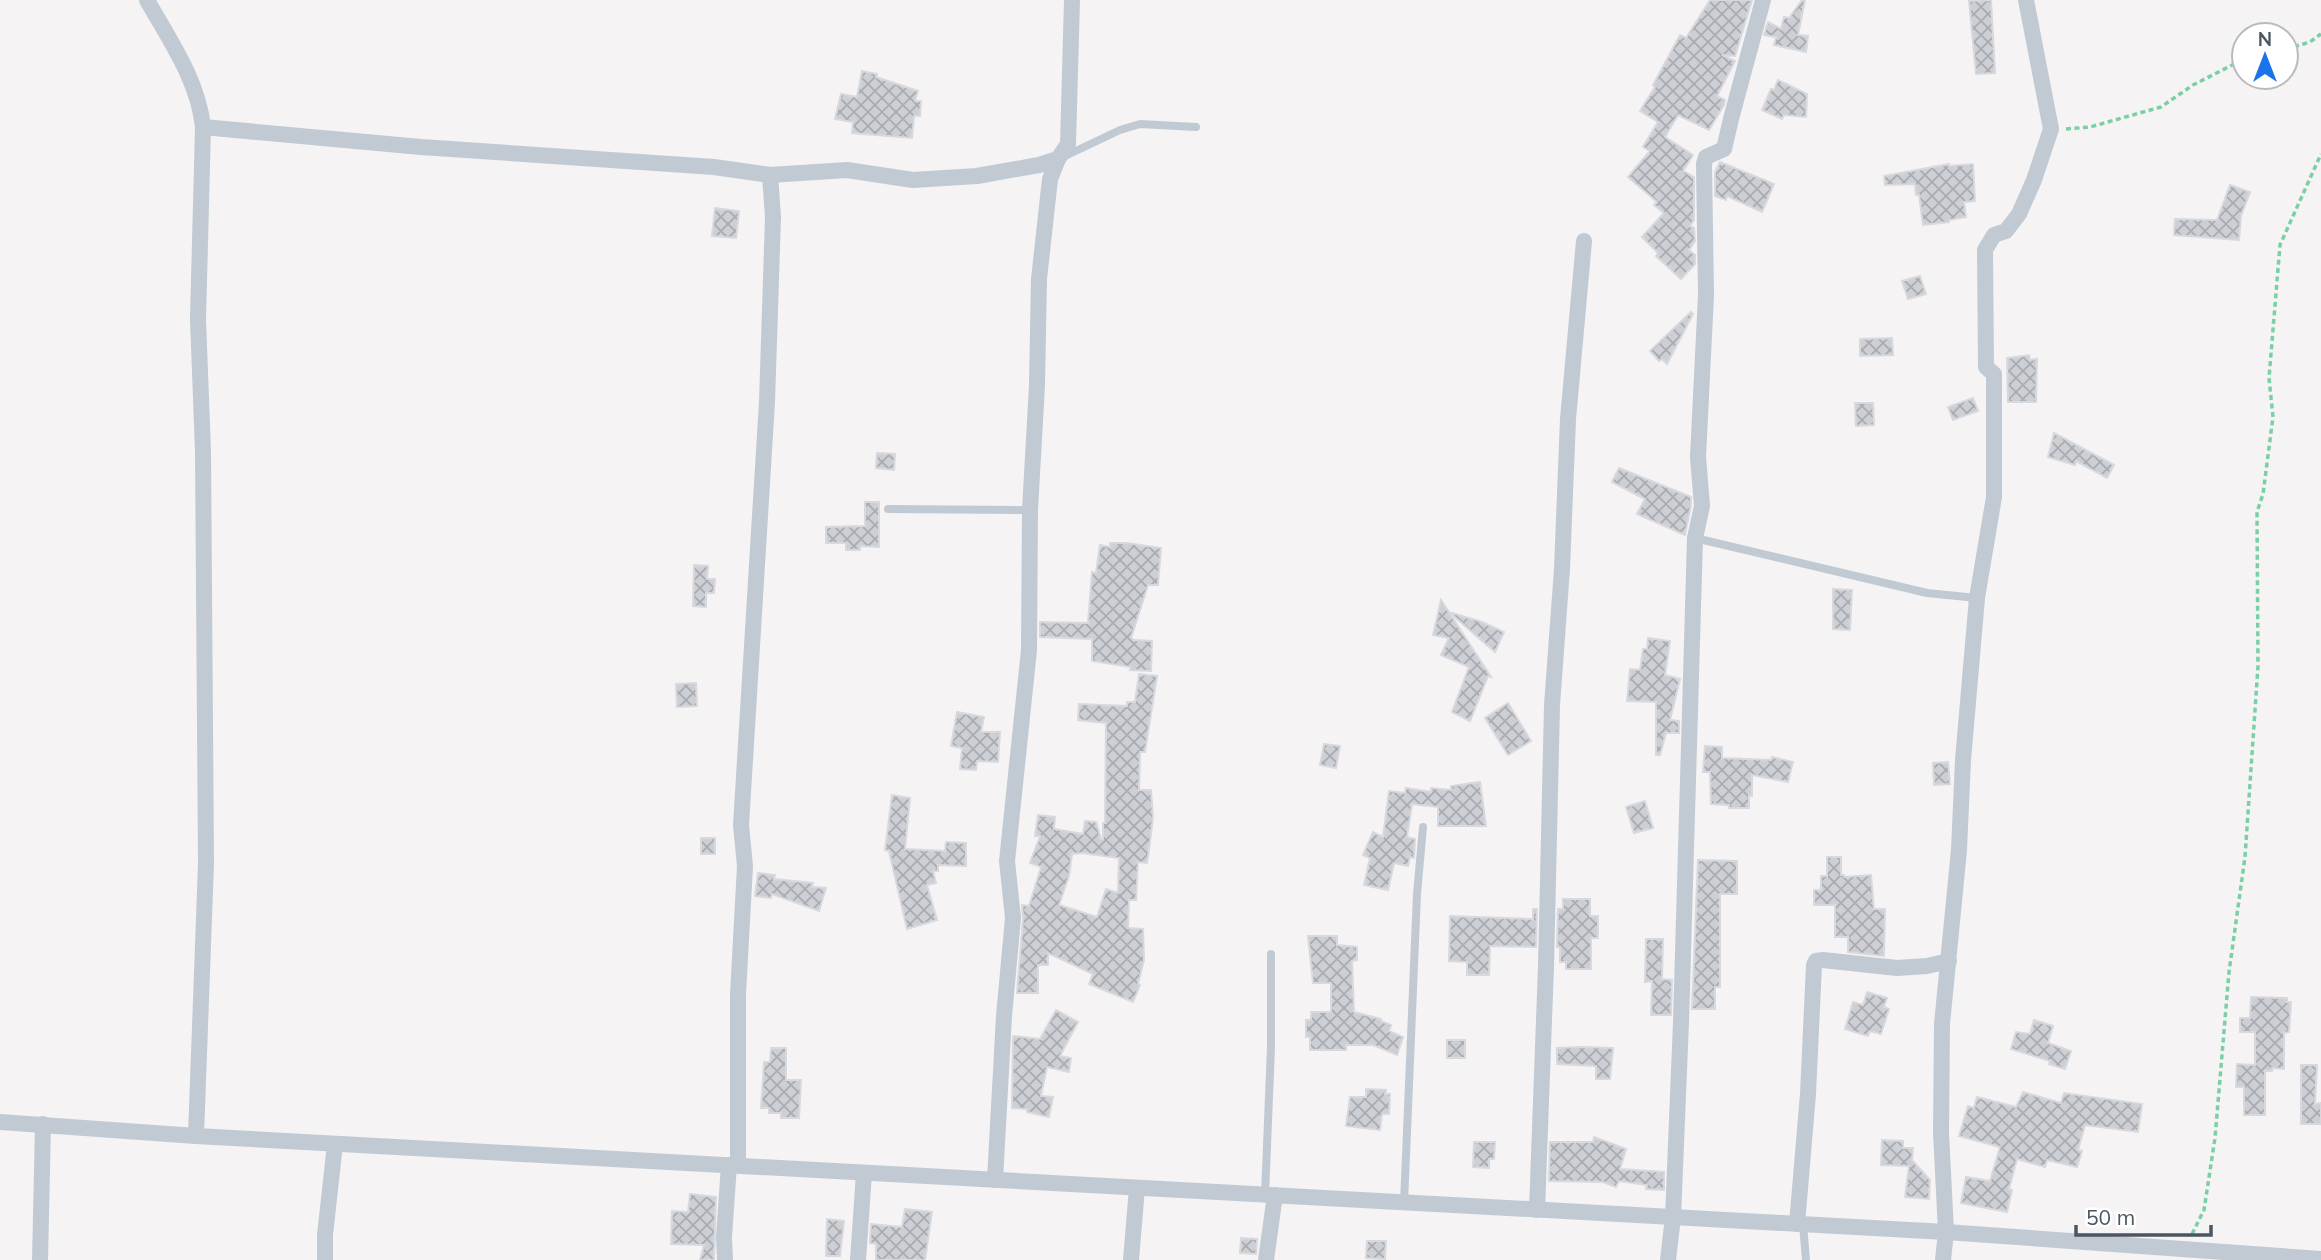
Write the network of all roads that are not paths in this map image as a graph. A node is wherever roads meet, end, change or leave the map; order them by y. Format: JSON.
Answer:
{"nodes":[{"id":1,"x":147,"y":0,"type":"edge"},
{"id":2,"x":1072,"y":0,"type":"edge"},
{"id":3,"x":1763,"y":0,"type":"edge"},
{"id":4,"x":2026,"y":0,"type":"edge"},
{"id":5,"x":203,"y":127,"type":"junction"},
{"id":6,"x":1196,"y":127,"type":"dead end"},
{"id":7,"x":1058,"y":159,"type":"junction"},
{"id":8,"x":770,"y":175,"type":"junction"},
{"id":9,"x":1584,"y":241,"type":"dead end"},
{"id":10,"x":888,"y":509,"type":"dead end"},
{"id":11,"x":1030,"y":510,"type":"junction"},
{"id":12,"x":1695,"y":538,"type":"junction"},
{"id":13,"x":1977,"y":598,"type":"junction"},
{"id":14,"x":1423,"y":827,"type":"dead end"},
{"id":15,"x":1271,"y":954,"type":"dead end"},
{"id":16,"x":1949,"y":961,"type":"junction"},
{"id":17,"x":0,"y":1122,"type":"edge"},
{"id":18,"x":43,"y":1125,"type":"junction"},
{"id":19,"x":196,"y":1136,"type":"junction"},
{"id":20,"x":335,"y":1144,"type":"junction"},
{"id":21,"x":734,"y":1165,"type":"junction"},
{"id":22,"x":864,"y":1173,"type":"junction"},
{"id":23,"x":995,"y":1180,"type":"junction"},
{"id":24,"x":1137,"y":1188,"type":"junction"},
{"id":25,"x":1270,"y":1195,"type":"junction"},
{"id":26,"x":1405,"y":1203,"type":"junction"},
{"id":27,"x":1537,"y":1210,"type":"junction"},
{"id":28,"x":1673,"y":1217,"type":"junction"},
{"id":29,"x":1800,"y":1224,"type":"junction"},
{"id":30,"x":1946,"y":1232,"type":"junction"},
{"id":31,"x":2085,"y":1243,"type":"junction"},
{"id":32,"x":2183,"y":1255,"type":"edge"},
{"id":33,"x":2321,"y":1258,"type":"edge"},
{"id":34,"x":40,"y":1260,"type":"edge"},
{"id":35,"x":325,"y":1260,"type":"edge"},
{"id":36,"x":725,"y":1260,"type":"edge"},
{"id":37,"x":858,"y":1260,"type":"edge"},
{"id":38,"x":1130,"y":1260,"type":"edge"},
{"id":39,"x":1266,"y":1260,"type":"edge"},
{"id":40,"x":1668,"y":1260,"type":"edge"},
{"id":41,"x":1806,"y":1260,"type":"edge"},
{"id":42,"x":1943,"y":1260,"type":"edge"},
{"id":43,"x":2083,"y":1260,"type":"edge"}],
"edges":[{"from":1,"to":5,"type":"street"},
{"from":2,"to":7,"type":"street"},
{"from":3,"to":12,"type":"street"},
{"from":4,"to":13,"type":"street"},
{"from":5,"to":8,"type":"street"},
{"from":5,"to":19,"type":"street"},
{"from":6,"to":7,"type":"lane"},
{"from":7,"to":8,"type":"street"},
{"from":7,"to":11,"type":"street"},
{"from":8,"to":21,"type":"street"},
{"from":9,"to":27,"type":"street"},
{"from":10,"to":11,"type":"lane"},
{"from":11,"to":23,"type":"street"},
{"from":12,"to":13,"type":"lane"},
{"from":12,"to":28,"type":"street"},
{"from":13,"to":16,"type":"street"},
{"from":14,"to":26,"type":"lane"},
{"from":15,"to":25,"type":"lane"},
{"from":16,"to":29,"type":"street"},
{"from":16,"to":30,"type":"street"},
{"from":17,"to":18,"type":"street"},
{"from":18,"to":19,"type":"street"},
{"from":18,"to":34,"type":"street"},
{"from":19,"to":20,"type":"street"},
{"from":20,"to":21,"type":"street"},
{"from":20,"to":35,"type":"street"},
{"from":21,"to":22,"type":"street"},
{"from":21,"to":36,"type":"street"},
{"from":22,"to":23,"type":"street"},
{"from":22,"to":37,"type":"street"},
{"from":23,"to":24,"type":"street"},
{"from":24,"to":25,"type":"street"},
{"from":24,"to":38,"type":"street"},
{"from":25,"to":26,"type":"street"},
{"from":25,"to":39,"type":"street"},
{"from":26,"to":27,"type":"street"},
{"from":27,"to":28,"type":"street"},
{"from":28,"to":29,"type":"street"},
{"from":28,"to":40,"type":"street"},
{"from":29,"to":30,"type":"street"},
{"from":29,"to":41,"type":"lane"},
{"from":30,"to":31,"type":"street"},
{"from":30,"to":42,"type":"street"},
{"from":31,"to":32,"type":"street"},
{"from":31,"to":43,"type":"street"},
{"from":32,"to":33,"type":"street"}]}
